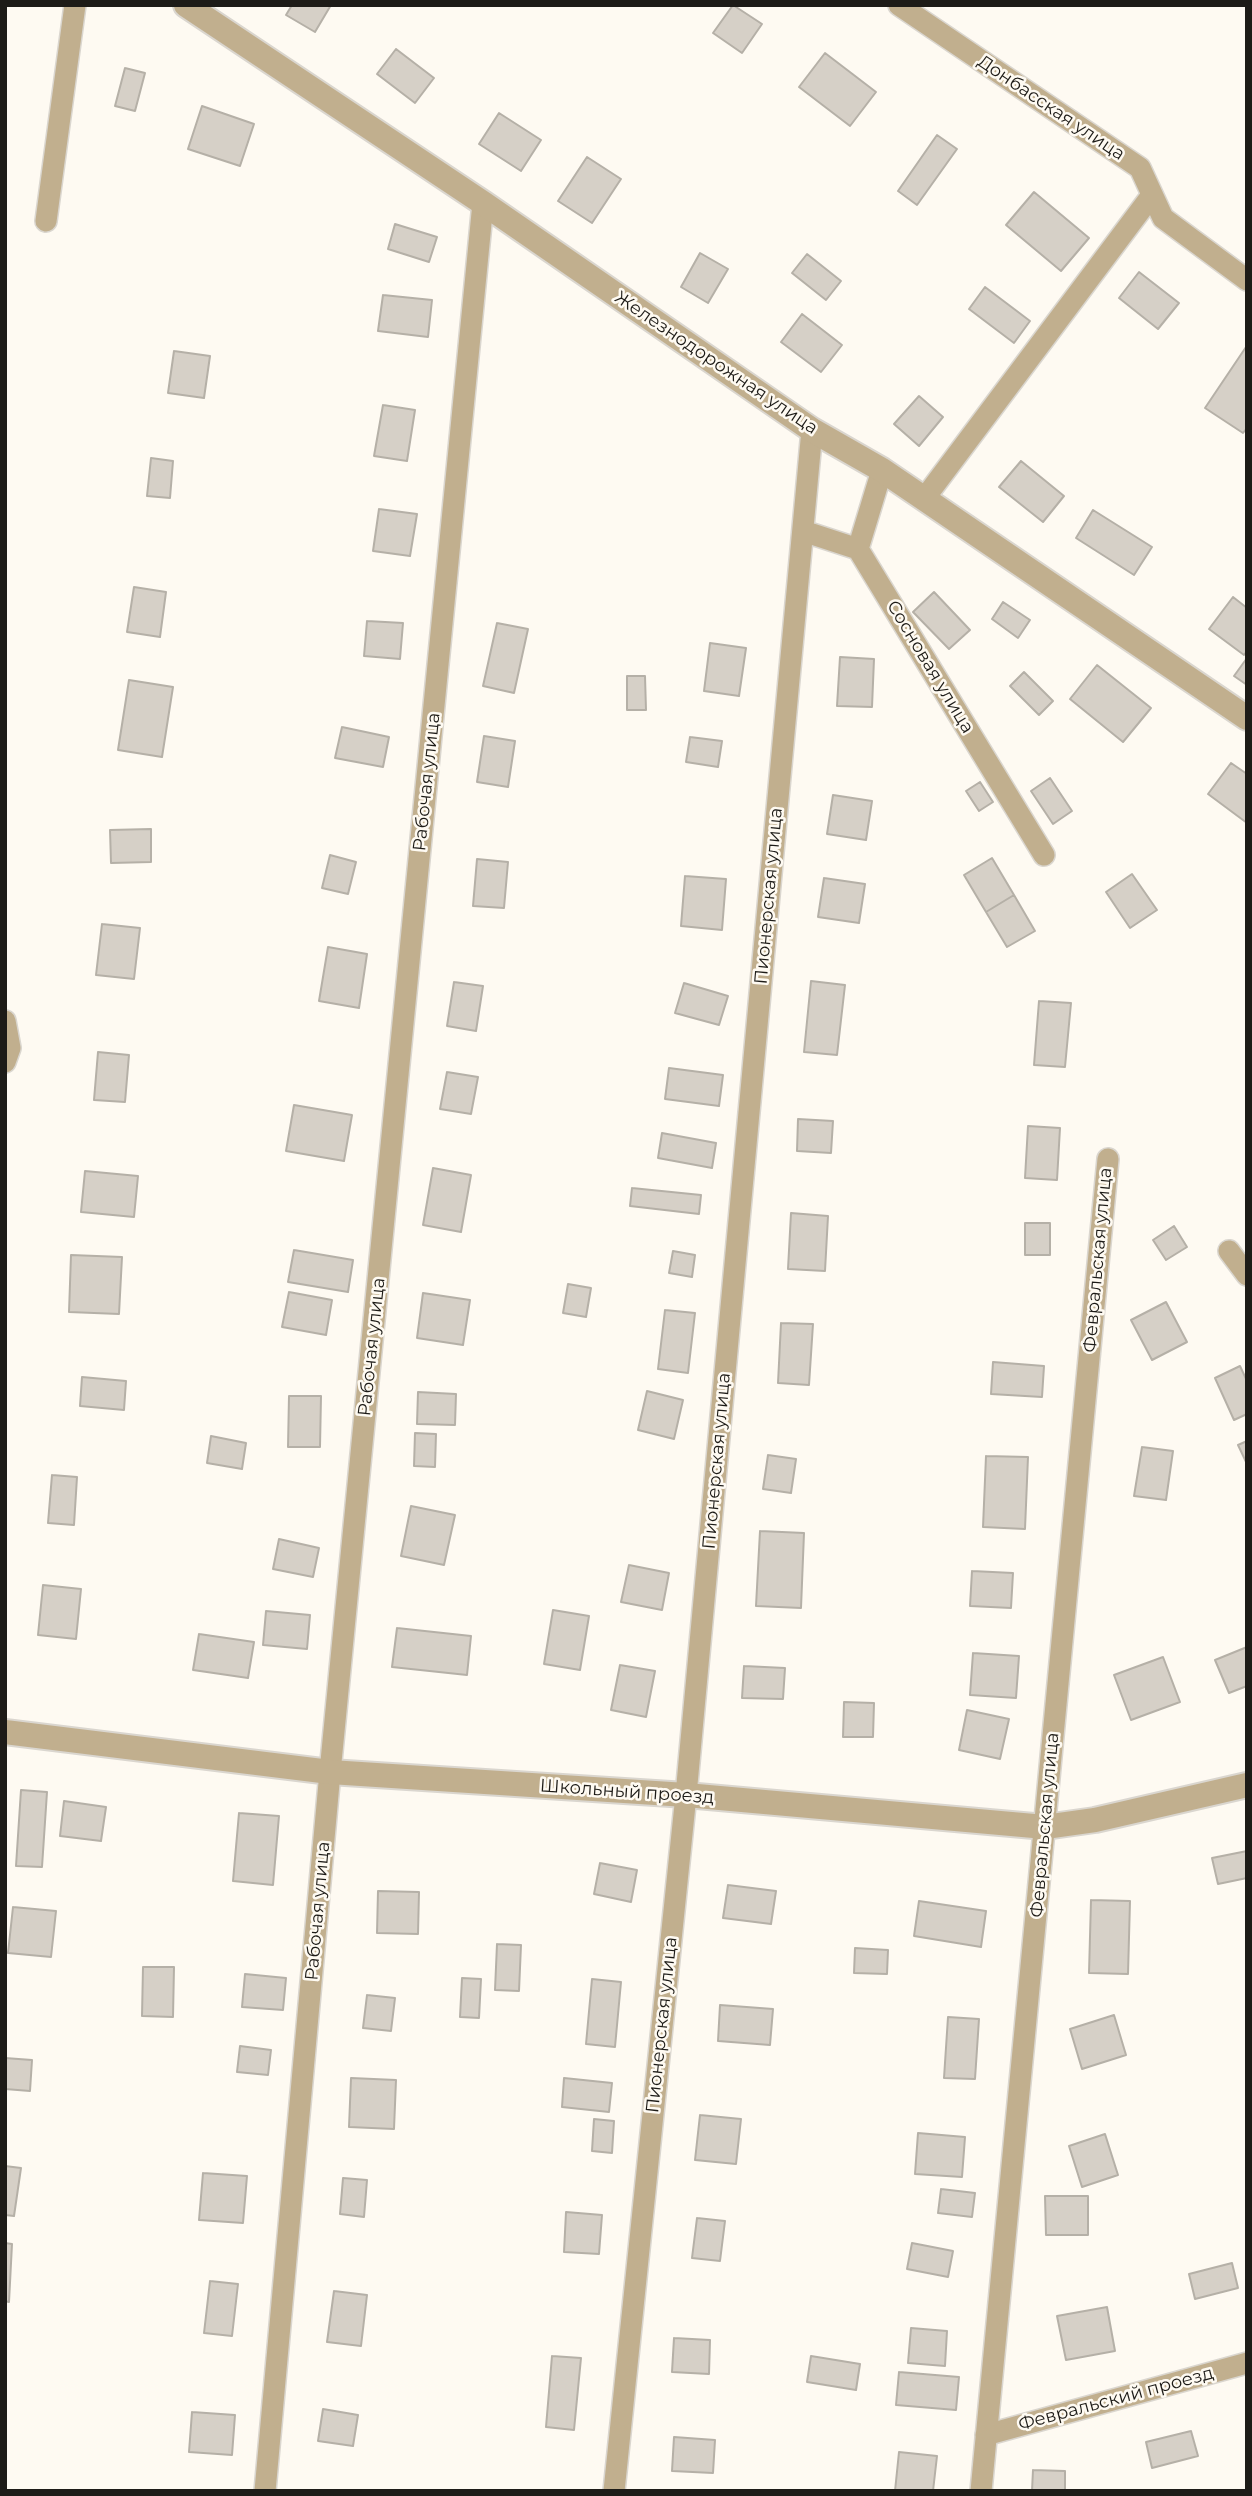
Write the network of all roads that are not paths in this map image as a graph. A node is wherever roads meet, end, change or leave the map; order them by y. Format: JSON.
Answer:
{"nodes":[{"id":1,"x":75,"y":5,"type":"edge"},
{"id":2,"x":186,"y":5,"type":"edge"},
{"id":3,"x":899,"y":5,"type":"edge"},
{"id":4,"x":1152,"y":195,"type":"junction"},
{"id":5,"x":483,"y":203,"type":"junction"},
{"id":6,"x":46,"y":221,"type":"dead end"},
{"id":7,"x":1247,"y":280,"type":"edge"},
{"id":8,"x":811,"y":430,"type":"junction"},
{"id":9,"x":882,"y":470,"type":"junction"},
{"id":10,"x":925,"y":499,"type":"junction"},
{"id":11,"x":803,"y":531,"type":"junction"},
{"id":12,"x":858,"y":549,"type":"junction"},
{"id":13,"x":1247,"y":718,"type":"edge"},
{"id":14,"x":1044,"y":855,"type":"dead end"},
{"id":15,"x":5,"y":1021,"type":"edge"},
{"id":16,"x":5,"y":1062,"type":"edge"},
{"id":17,"x":1108,"y":1159,"type":"dead end"},
{"id":18,"x":1229,"y":1251,"type":"dead end"},
{"id":19,"x":1247,"y":1275,"type":"edge"},
{"id":20,"x":5,"y":1732,"type":"edge"},
{"id":21,"x":330,"y":1772,"type":"junction"},
{"id":22,"x":1247,"y":1784,"type":"edge"},
{"id":23,"x":686,"y":1795,"type":"junction"},
{"id":24,"x":1045,"y":1827,"type":"junction"},
{"id":25,"x":1247,"y":2363,"type":"edge"},
{"id":26,"x":986,"y":2435,"type":"junction"},
{"id":27,"x":265,"y":2491,"type":"edge"},
{"id":28,"x":614,"y":2491,"type":"edge"},
{"id":29,"x":981,"y":2491,"type":"edge"}],
"edges":[{"from":1,"to":6,"type":"street"},
{"from":2,"to":5,"type":"street","name":"Железнодорожная улица"},
{"from":3,"to":4,"type":"street","name":"Донбасская улица"},
{"from":4,"to":7,"type":"street","name":"Донбасская улица"},
{"from":4,"to":10,"type":"street"},
{"from":5,"to":8,"type":"street","name":"Железнодорожная улица"},
{"from":5,"to":21,"type":"street","name":"Рабочая улица"},
{"from":8,"to":9,"type":"street","name":"Железнодорожная улица"},
{"from":8,"to":11,"type":"street","name":"Пионерская улица"},
{"from":9,"to":10,"type":"street","name":"Железнодорожная улица"},
{"from":9,"to":12,"type":"street"},
{"from":10,"to":13,"type":"street","name":"Железнодорожная улица"},
{"from":11,"to":12,"type":"street"},
{"from":11,"to":23,"type":"street","name":"Пионерская улица"},
{"from":12,"to":14,"type":"street","name":"Сосновая улица"},
{"from":15,"to":16,"type":"street"},
{"from":17,"to":24,"type":"street","name":"Февральская улица"},
{"from":18,"to":19,"type":"street"},
{"from":20,"to":21,"type":"street","name":"Школьный проезд"},
{"from":21,"to":23,"type":"street","name":"Школьный проезд"},
{"from":21,"to":27,"type":"street","name":"Рабочая улица"},
{"from":22,"to":24,"type":"street","name":"Школьный проезд"},
{"from":23,"to":24,"type":"street","name":"Школьный проезд"},
{"from":23,"to":28,"type":"street","name":"Пионерская улица"},
{"from":24,"to":26,"type":"street","name":"Февральская улица"},
{"from":25,"to":26,"type":"street","name":"Февральский проезд"},
{"from":26,"to":29,"type":"street","name":"Февральская улица"}]}
